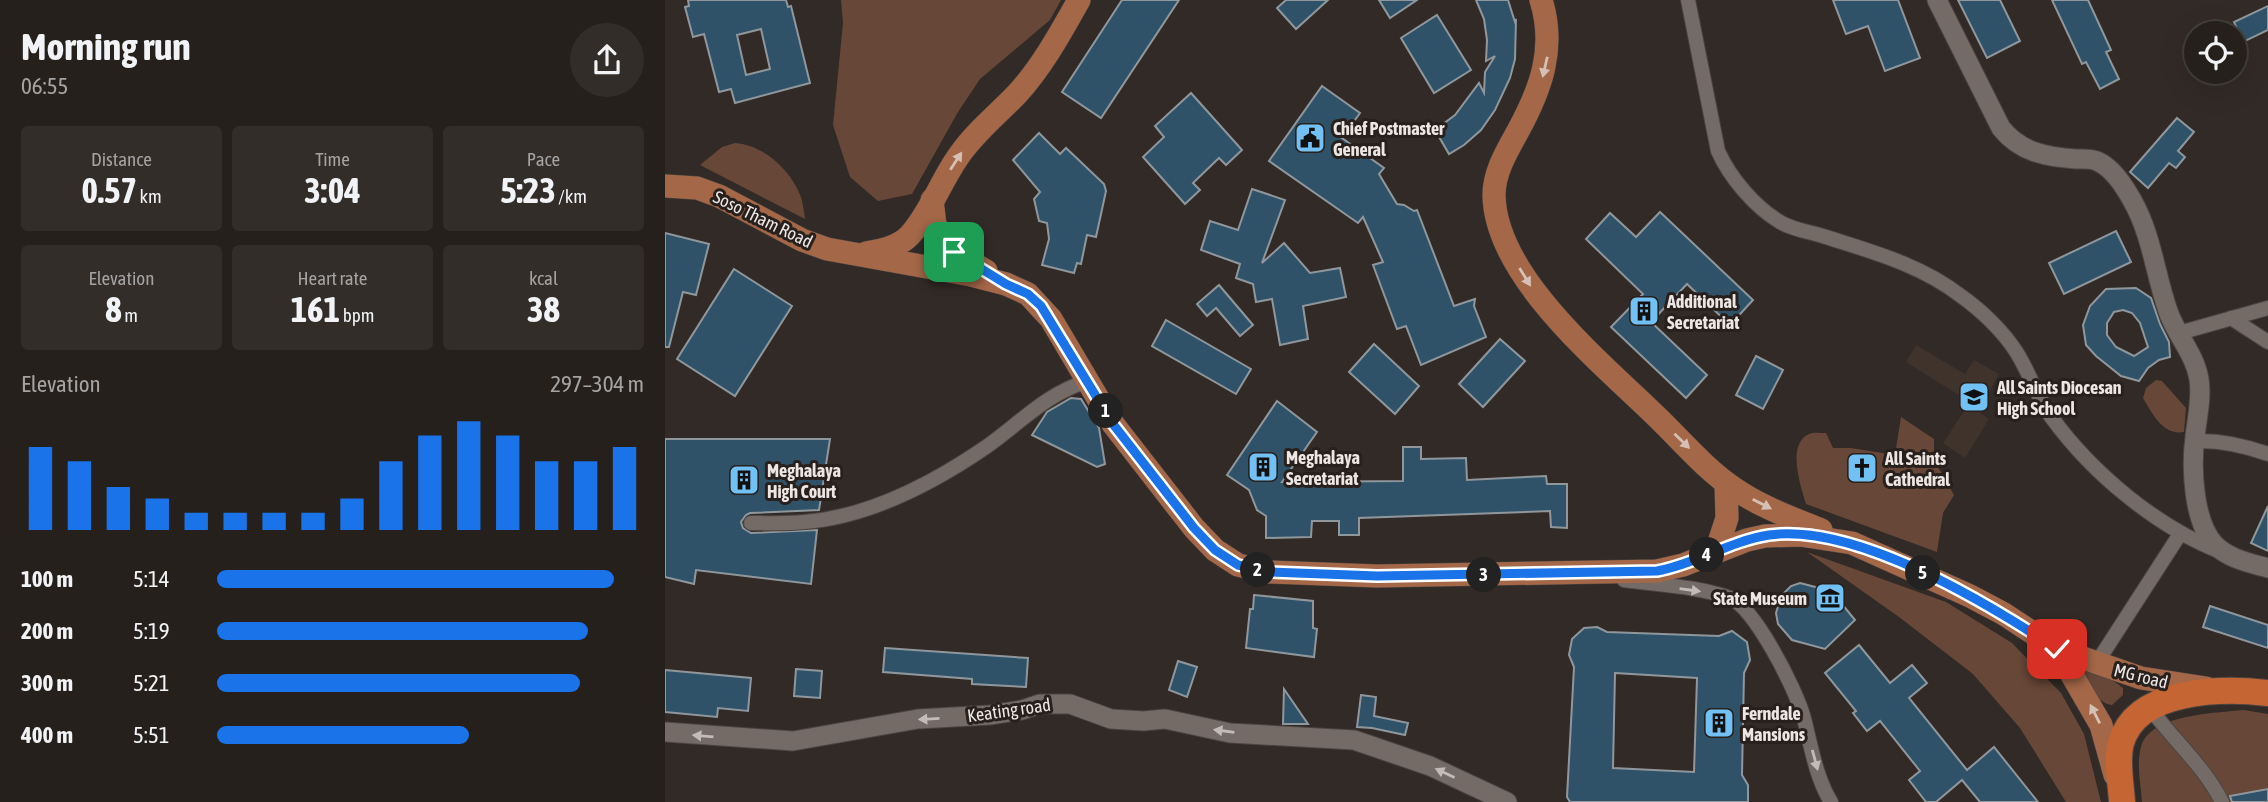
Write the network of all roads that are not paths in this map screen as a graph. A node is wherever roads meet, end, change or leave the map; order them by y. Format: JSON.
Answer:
{"nodes":[{"id":1,"x":1079,"y":0,"type":"edge"},
{"id":2,"x":1541,"y":0,"type":"edge"},
{"id":3,"x":1688,"y":0,"type":"edge"},
{"id":4,"x":1937,"y":0,"type":"edge"},
{"id":5,"x":665,"y":186,"type":"edge"},
{"id":6,"x":932,"y":200,"type":"junction"},
{"id":7,"x":860,"y":255,"type":"junction"},
{"id":8,"x":1006,"y":284,"type":"junction"},
{"id":9,"x":2268,"y":308,"type":"edge"},
{"id":10,"x":2231,"y":318,"type":"junction"},
{"id":11,"x":2179,"y":333,"type":"junction"},
{"id":12,"x":2268,"y":342,"type":"edge"},
{"id":13,"x":1088,"y":381,"type":"junction"},
{"id":14,"x":2195,"y":441,"type":"junction"},
{"id":15,"x":2268,"y":454,"type":"edge"},
{"id":16,"x":1726,"y":483,"type":"junction"},
{"id":17,"x":751,"y":523,"type":"dead end"},
{"id":18,"x":2180,"y":534,"type":"junction"},
{"id":19,"x":1852,"y":542,"type":"junction"},
{"id":20,"x":1716,"y":552,"type":"junction"},
{"id":21,"x":2229,"y":555,"type":"junction"},
{"id":22,"x":2268,"y":568,"type":"edge"},
{"id":23,"x":1574,"y":574,"type":"junction"},
{"id":24,"x":2057,"y":649,"type":"junction"},
{"id":25,"x":2097,"y":664,"type":"junction"},
{"id":26,"x":2227,"y":692,"type":"junction"},
{"id":27,"x":2268,"y":693,"type":"edge"},
{"id":28,"x":2150,"y":708,"type":"junction"},
{"id":29,"x":665,"y":732,"type":"edge"},
{"id":30,"x":1507,"y":802,"type":"edge"},
{"id":31,"x":1831,"y":802,"type":"edge"},
{"id":32,"x":2122,"y":802,"type":"edge"},
{"id":33,"x":2222,"y":802,"type":"edge"}],
"edges":[{"from":6,"to":1,"type":"main road","one_way":true},
{"from":2,"to":16,"type":"main road","one_way":true},
{"from":3,"to":18,"type":"street"},
{"from":4,"to":11,"type":"street"},
{"from":5,"to":7,"type":"main road","name":"Soso Tham Road"},
{"from":6,"to":7,"type":"main road"},
{"from":6,"to":8,"type":"main road"},
{"from":7,"to":8,"type":"main road","name":"MG road"},
{"from":8,"to":13,"type":"main road","name":"MG road"},
{"from":9,"to":10,"type":"street"},
{"from":10,"to":11,"type":"street"},
{"from":10,"to":12,"type":"street"},
{"from":11,"to":14,"type":"street"},
{"from":13,"to":17,"type":"street"},
{"from":13,"to":23,"type":"main road","name":"MG road"},
{"from":14,"to":15,"type":"street"},
{"from":14,"to":21,"type":"street"},
{"from":16,"to":19,"type":"main road","one_way":true},
{"from":16,"to":20,"type":"main road"},
{"from":18,"to":21,"type":"street"},
{"from":18,"to":25,"type":"street"},
{"from":19,"to":20,"type":"main road","name":"MG road"},
{"from":19,"to":24,"type":"main road","name":"MG road"},
{"from":20,"to":23,"type":"main road","name":"MG road"},
{"from":21,"to":22,"type":"street"},
{"from":23,"to":31,"type":"street","one_way":true},
{"from":24,"to":25,"type":"main road","name":"MG road"},
{"from":32,"to":24,"type":"main road","name":"MG road","one_way":true},
{"from":25,"to":26,"type":"main road","name":"MG road"},
{"from":26,"to":27,"type":"highway"},
{"from":26,"to":28,"type":"highway"},
{"from":28,"to":32,"type":"highway"},
{"from":28,"to":33,"type":"street"},
{"from":30,"to":29,"type":"street","name":"Keating road","one_way":true}]}
